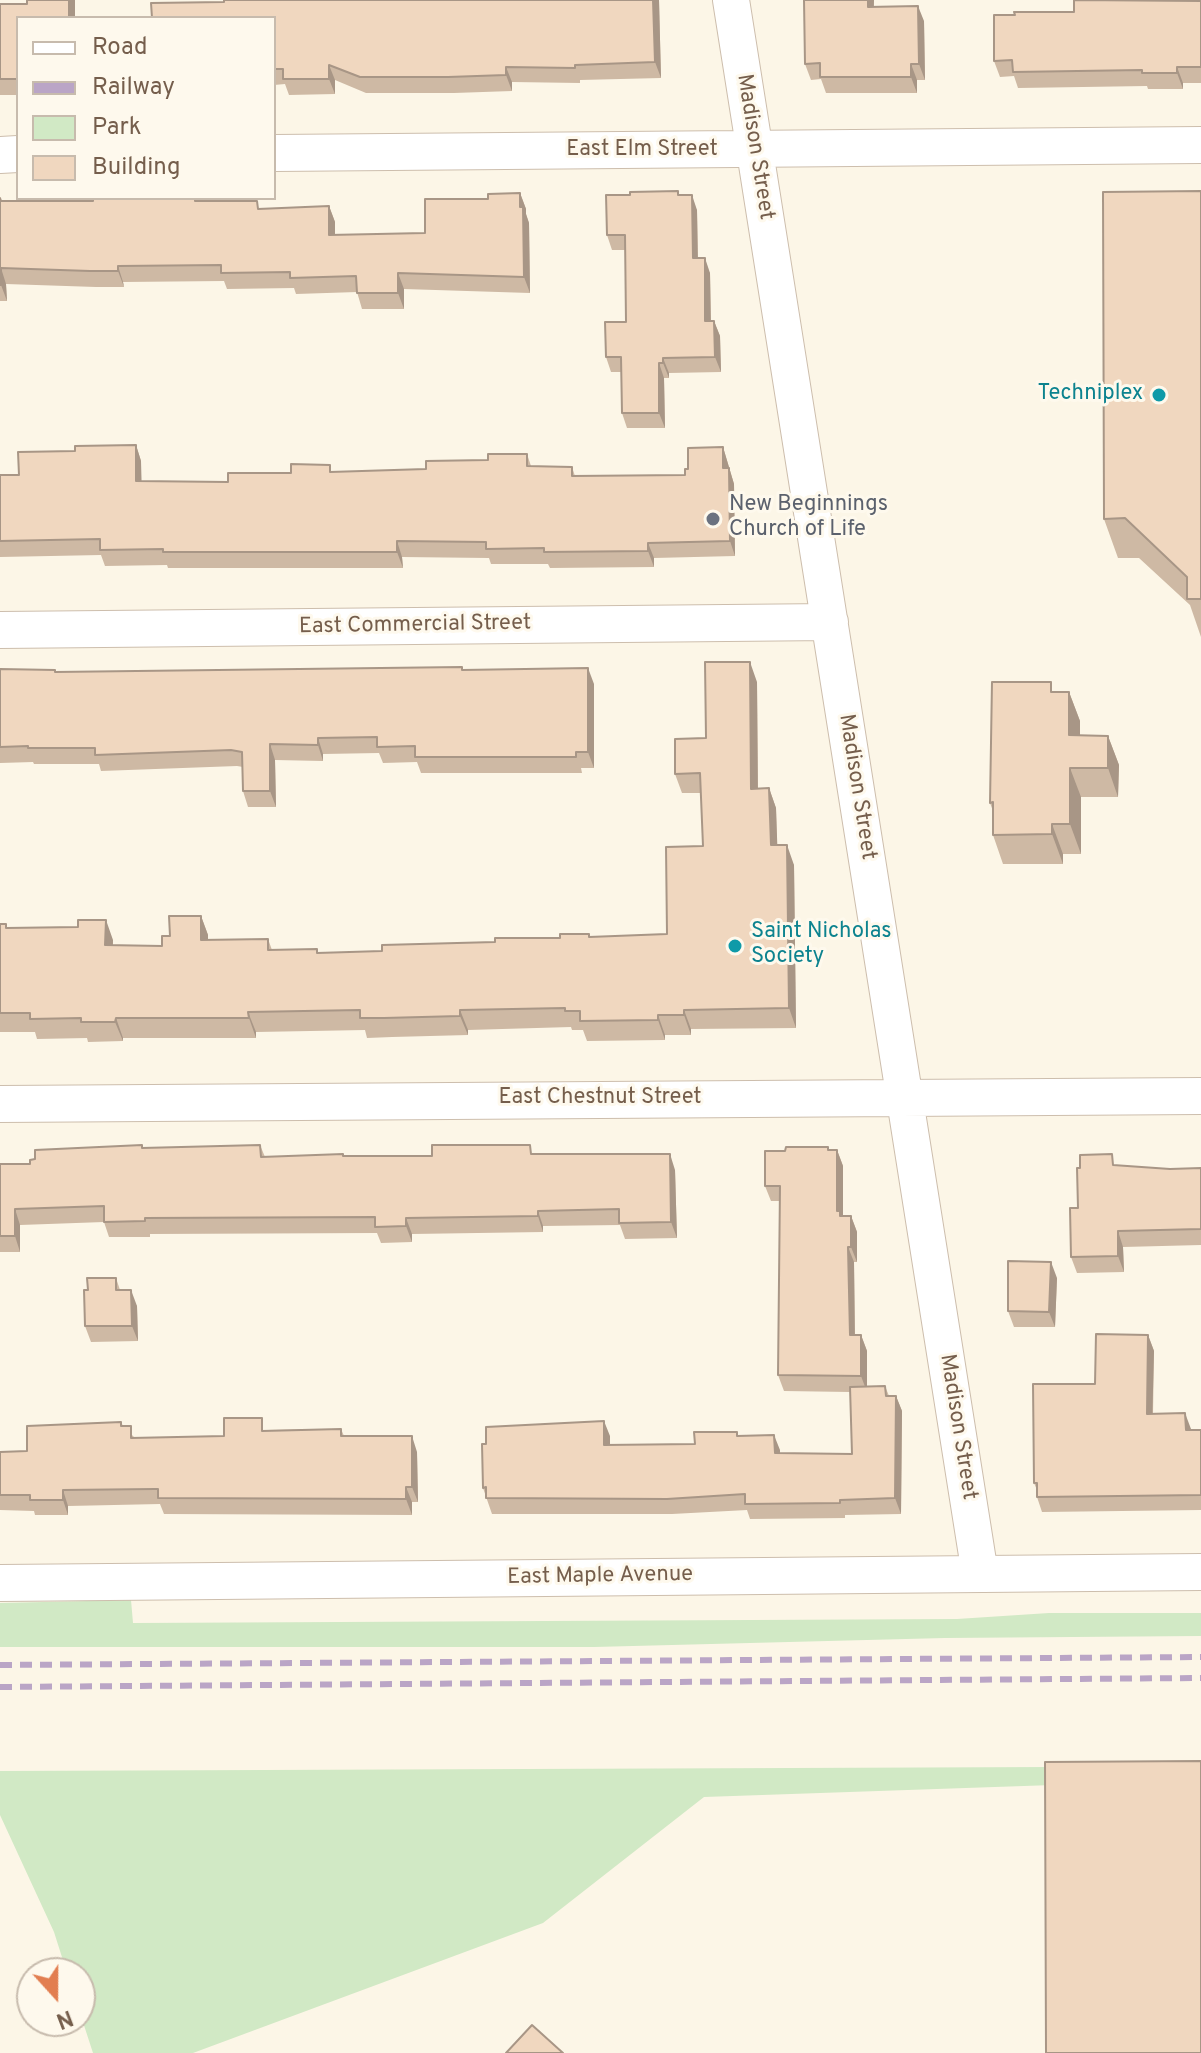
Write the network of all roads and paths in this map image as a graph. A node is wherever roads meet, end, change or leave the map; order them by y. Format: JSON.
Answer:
{"nodes":[{"id":1,"x":731,"y":0,"type":"edge"},
{"id":2,"x":1201,"y":145,"type":"edge"},
{"id":3,"x":755,"y":150,"type":"junction"},
{"id":4,"x":276,"y":153,"type":"edge"},
{"id":5,"x":830,"y":622,"type":"junction"},
{"id":6,"x":0,"y":630,"type":"edge"},
{"id":7,"x":1201,"y":1096,"type":"edge"},
{"id":8,"x":905,"y":1097,"type":"junction"},
{"id":9,"x":0,"y":1104,"type":"edge"},
{"id":10,"x":1201,"y":1572,"type":"edge"},
{"id":11,"x":980,"y":1574,"type":"junction"},
{"id":12,"x":0,"y":1583,"type":"edge"}],
"edges":[{"from":1,"to":3,"type":"street","name":"Madison Street"},
{"from":2,"to":3,"type":"street","name":"East Elm Street"},
{"from":3,"to":4,"type":"street","name":"East Elm Street"},
{"from":3,"to":5,"type":"street","name":"Madison Street"},
{"from":5,"to":6,"type":"street","name":"East Commercial Street"},
{"from":5,"to":8,"type":"street","name":"Madison Street"},
{"from":7,"to":8,"type":"street","name":"East Chestnut Street"},
{"from":8,"to":9,"type":"street","name":"East Chestnut Street"},
{"from":8,"to":11,"type":"street","name":"Madison Street"},
{"from":10,"to":11,"type":"street","name":"East Maple Avenue"},
{"from":11,"to":12,"type":"street","name":"East Maple Avenue"}]}
